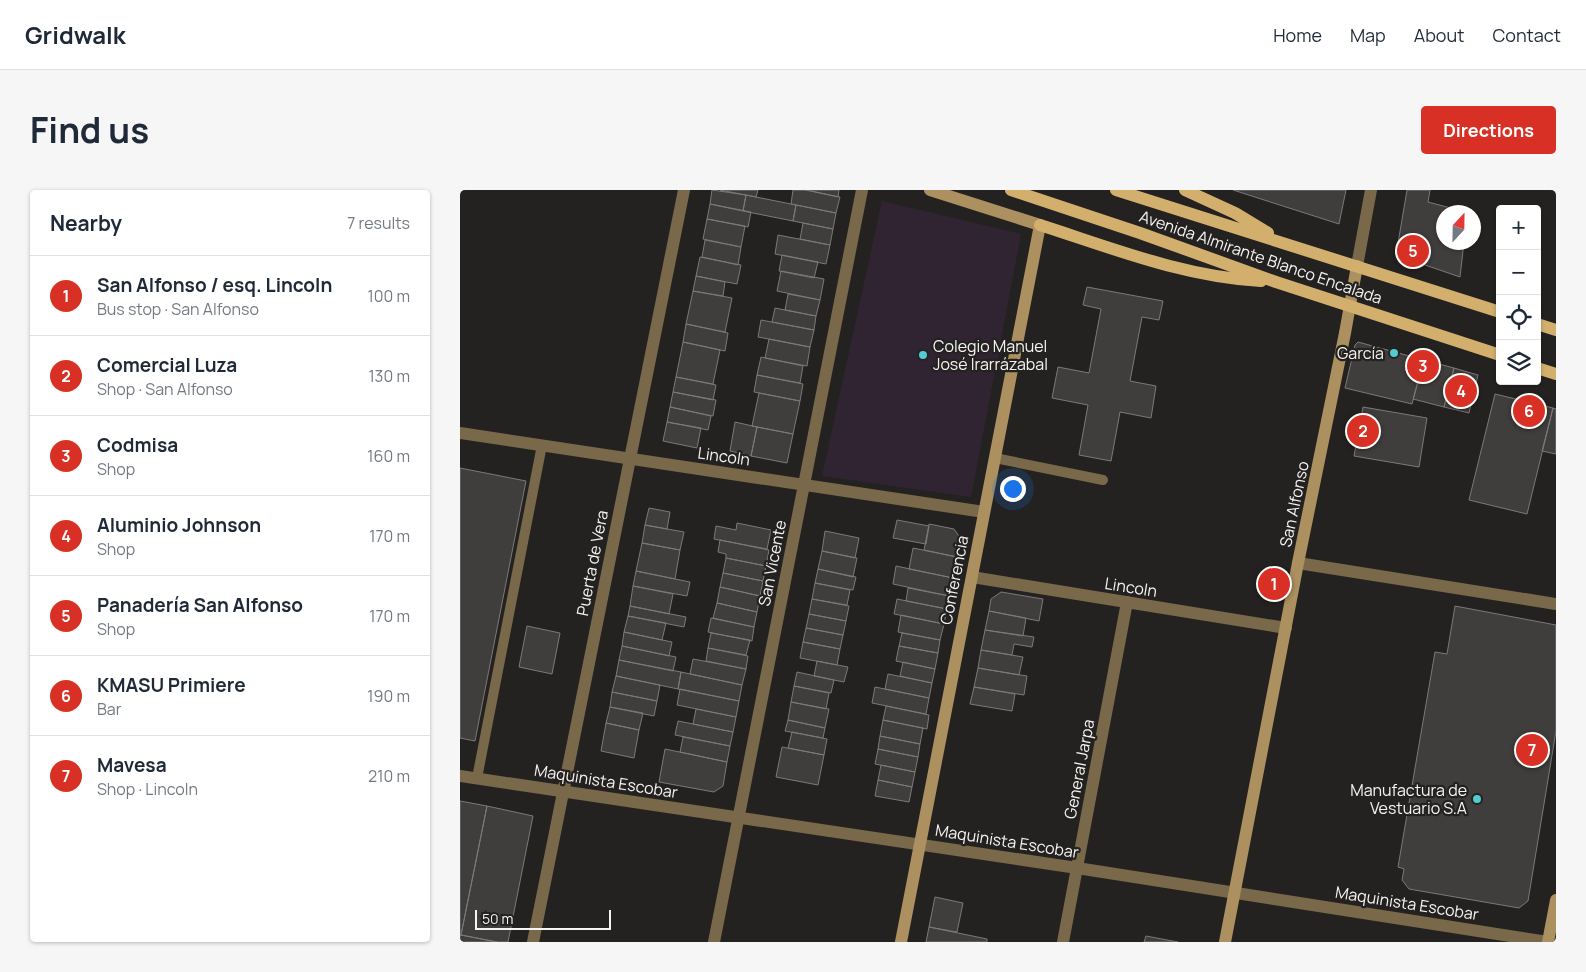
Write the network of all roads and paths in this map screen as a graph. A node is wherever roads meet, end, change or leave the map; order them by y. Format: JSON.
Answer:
{"nodes":[{"id":1,"x":684,"y":190,"type":"edge"},
{"id":2,"x":862,"y":190,"type":"edge"},
{"id":3,"x":930,"y":190,"type":"edge"},
{"id":4,"x":1011,"y":190,"type":"edge"},
{"id":5,"x":1116,"y":190,"type":"edge"},
{"id":6,"x":1185,"y":190,"type":"edge"},
{"id":7,"x":1372,"y":190,"type":"edge"},
{"id":8,"x":1040,"y":225,"type":"junction"},
{"id":9,"x":1280,"y":241,"type":"junction"},
{"id":10,"x":1357,"y":266,"type":"junction"},
{"id":11,"x":1276,"y":282,"type":"junction"},
{"id":12,"x":1350,"y":306,"type":"junction"},
{"id":13,"x":1496,"y":311,"type":"edge"},
{"id":14,"x":1541,"y":325,"type":"edge"},
{"id":15,"x":1556,"y":330,"type":"edge"},
{"id":16,"x":1496,"y":354,"type":"edge"},
{"id":17,"x":1541,"y":369,"type":"edge"},
{"id":18,"x":1556,"y":374,"type":"edge"},
{"id":19,"x":460,"y":433,"type":"edge"},
{"id":20,"x":542,"y":445,"type":"junction"},
{"id":21,"x":995,"y":458,"type":"junction"},
{"id":22,"x":630,"y":459,"type":"junction"},
{"id":23,"x":1104,"y":480,"type":"dead end"},
{"id":24,"x":804,"y":484,"type":"junction"},
{"id":25,"x":984,"y":512,"type":"junction"},
{"id":26,"x":1298,"y":563,"type":"junction"},
{"id":27,"x":972,"y":577,"type":"junction"},
{"id":28,"x":1127,"y":602,"type":"junction"},
{"id":29,"x":1556,"y":604,"type":"edge"},
{"id":30,"x":1286,"y":628,"type":"junction"},
{"id":31,"x":460,"y":776,"type":"edge"},
{"id":32,"x":477,"y":778,"type":"junction"},
{"id":33,"x":563,"y":790,"type":"junction"},
{"id":34,"x":739,"y":817,"type":"junction"},
{"id":35,"x":920,"y":845,"type":"junction"},
{"id":36,"x":1077,"y":868,"type":"junction"},
{"id":37,"x":1234,"y":892,"type":"junction"},
{"id":38,"x":1556,"y":900,"type":"edge"},
{"id":39,"x":533,"y":942,"type":"edge"},
{"id":40,"x":714,"y":942,"type":"edge"},
{"id":41,"x":901,"y":942,"type":"edge"},
{"id":42,"x":1063,"y":942,"type":"edge"},
{"id":43,"x":1225,"y":942,"type":"edge"},
{"id":44,"x":1548,"y":942,"type":"edge"}],
"edges":[{"from":1,"to":22,"type":"street","name":"Puerta de Vera"},
{"from":2,"to":24,"type":"street","name":"San Vicente"},
{"from":3,"to":8,"type":"street"},
{"from":4,"to":11,"type":"main road","name":"Avenida Almirante Blanco Encalada"},
{"from":5,"to":9,"type":"main road","name":"Avenida Almirante Blanco Encalada"},
{"from":6,"to":9,"type":"main road"},
{"from":7,"to":10,"type":"street","name":"San Alfonso"},
{"from":8,"to":11,"type":"main road"},
{"from":8,"to":21,"type":"street","name":"Conferencia"},
{"from":9,"to":10,"type":"main road","name":"Avenida Almirante Blanco Encalada"},
{"from":10,"to":12,"type":"street","name":"San Alfonso"},
{"from":10,"to":13,"type":"main road","name":"Avenida Almirante Blanco Encalada"},
{"from":11,"to":12,"type":"main road","name":"Avenida Almirante Blanco Encalada"},
{"from":12,"to":16,"type":"main road","name":"Avenida Almirante Blanco Encalada"},
{"from":12,"to":26,"type":"street","name":"San Alfonso"},
{"from":14,"to":15,"type":"main road"},
{"from":17,"to":18,"type":"main road"},
{"from":19,"to":20,"type":"street","name":"Lincoln"},
{"from":20,"to":22,"type":"street","name":"Lincoln"},
{"from":20,"to":32,"type":"lane"},
{"from":21,"to":23,"type":"lane"},
{"from":21,"to":25,"type":"street","name":"Conferencia"},
{"from":22,"to":24,"type":"street","name":"Lincoln"},
{"from":22,"to":33,"type":"street","name":"Puerta de Vera"},
{"from":24,"to":25,"type":"street","name":"Lincoln"},
{"from":24,"to":34,"type":"street","name":"San Vicente"},
{"from":25,"to":27,"type":"street","name":"Conferencia"},
{"from":26,"to":29,"type":"street"},
{"from":26,"to":30,"type":"street","name":"San Alfonso"},
{"from":27,"to":28,"type":"street","name":"Lincoln"},
{"from":27,"to":35,"type":"street","name":"Conferencia"},
{"from":28,"to":30,"type":"street","name":"Lincoln"},
{"from":28,"to":36,"type":"street","name":"General Jarpa"},
{"from":30,"to":37,"type":"street","name":"San Alfonso"},
{"from":31,"to":32,"type":"street","name":"Maquinista Escobar"},
{"from":32,"to":33,"type":"street","name":"Maquinista Escobar"},
{"from":33,"to":34,"type":"street","name":"Maquinista Escobar"},
{"from":33,"to":39,"type":"street","name":"Puerta de Vera"},
{"from":34,"to":35,"type":"street","name":"Maquinista Escobar"},
{"from":34,"to":40,"type":"street","name":"San Vicente"},
{"from":35,"to":36,"type":"street","name":"Maquinista Escobar"},
{"from":35,"to":41,"type":"street","name":"Conferencia"},
{"from":36,"to":37,"type":"street","name":"Maquinista Escobar"},
{"from":36,"to":42,"type":"street","name":"General Jarpa"},
{"from":37,"to":43,"type":"street","name":"San Alfonso"},
{"from":37,"to":44,"type":"street","name":"Maquinista Escobar"},
{"from":38,"to":44,"type":"street"}]}
